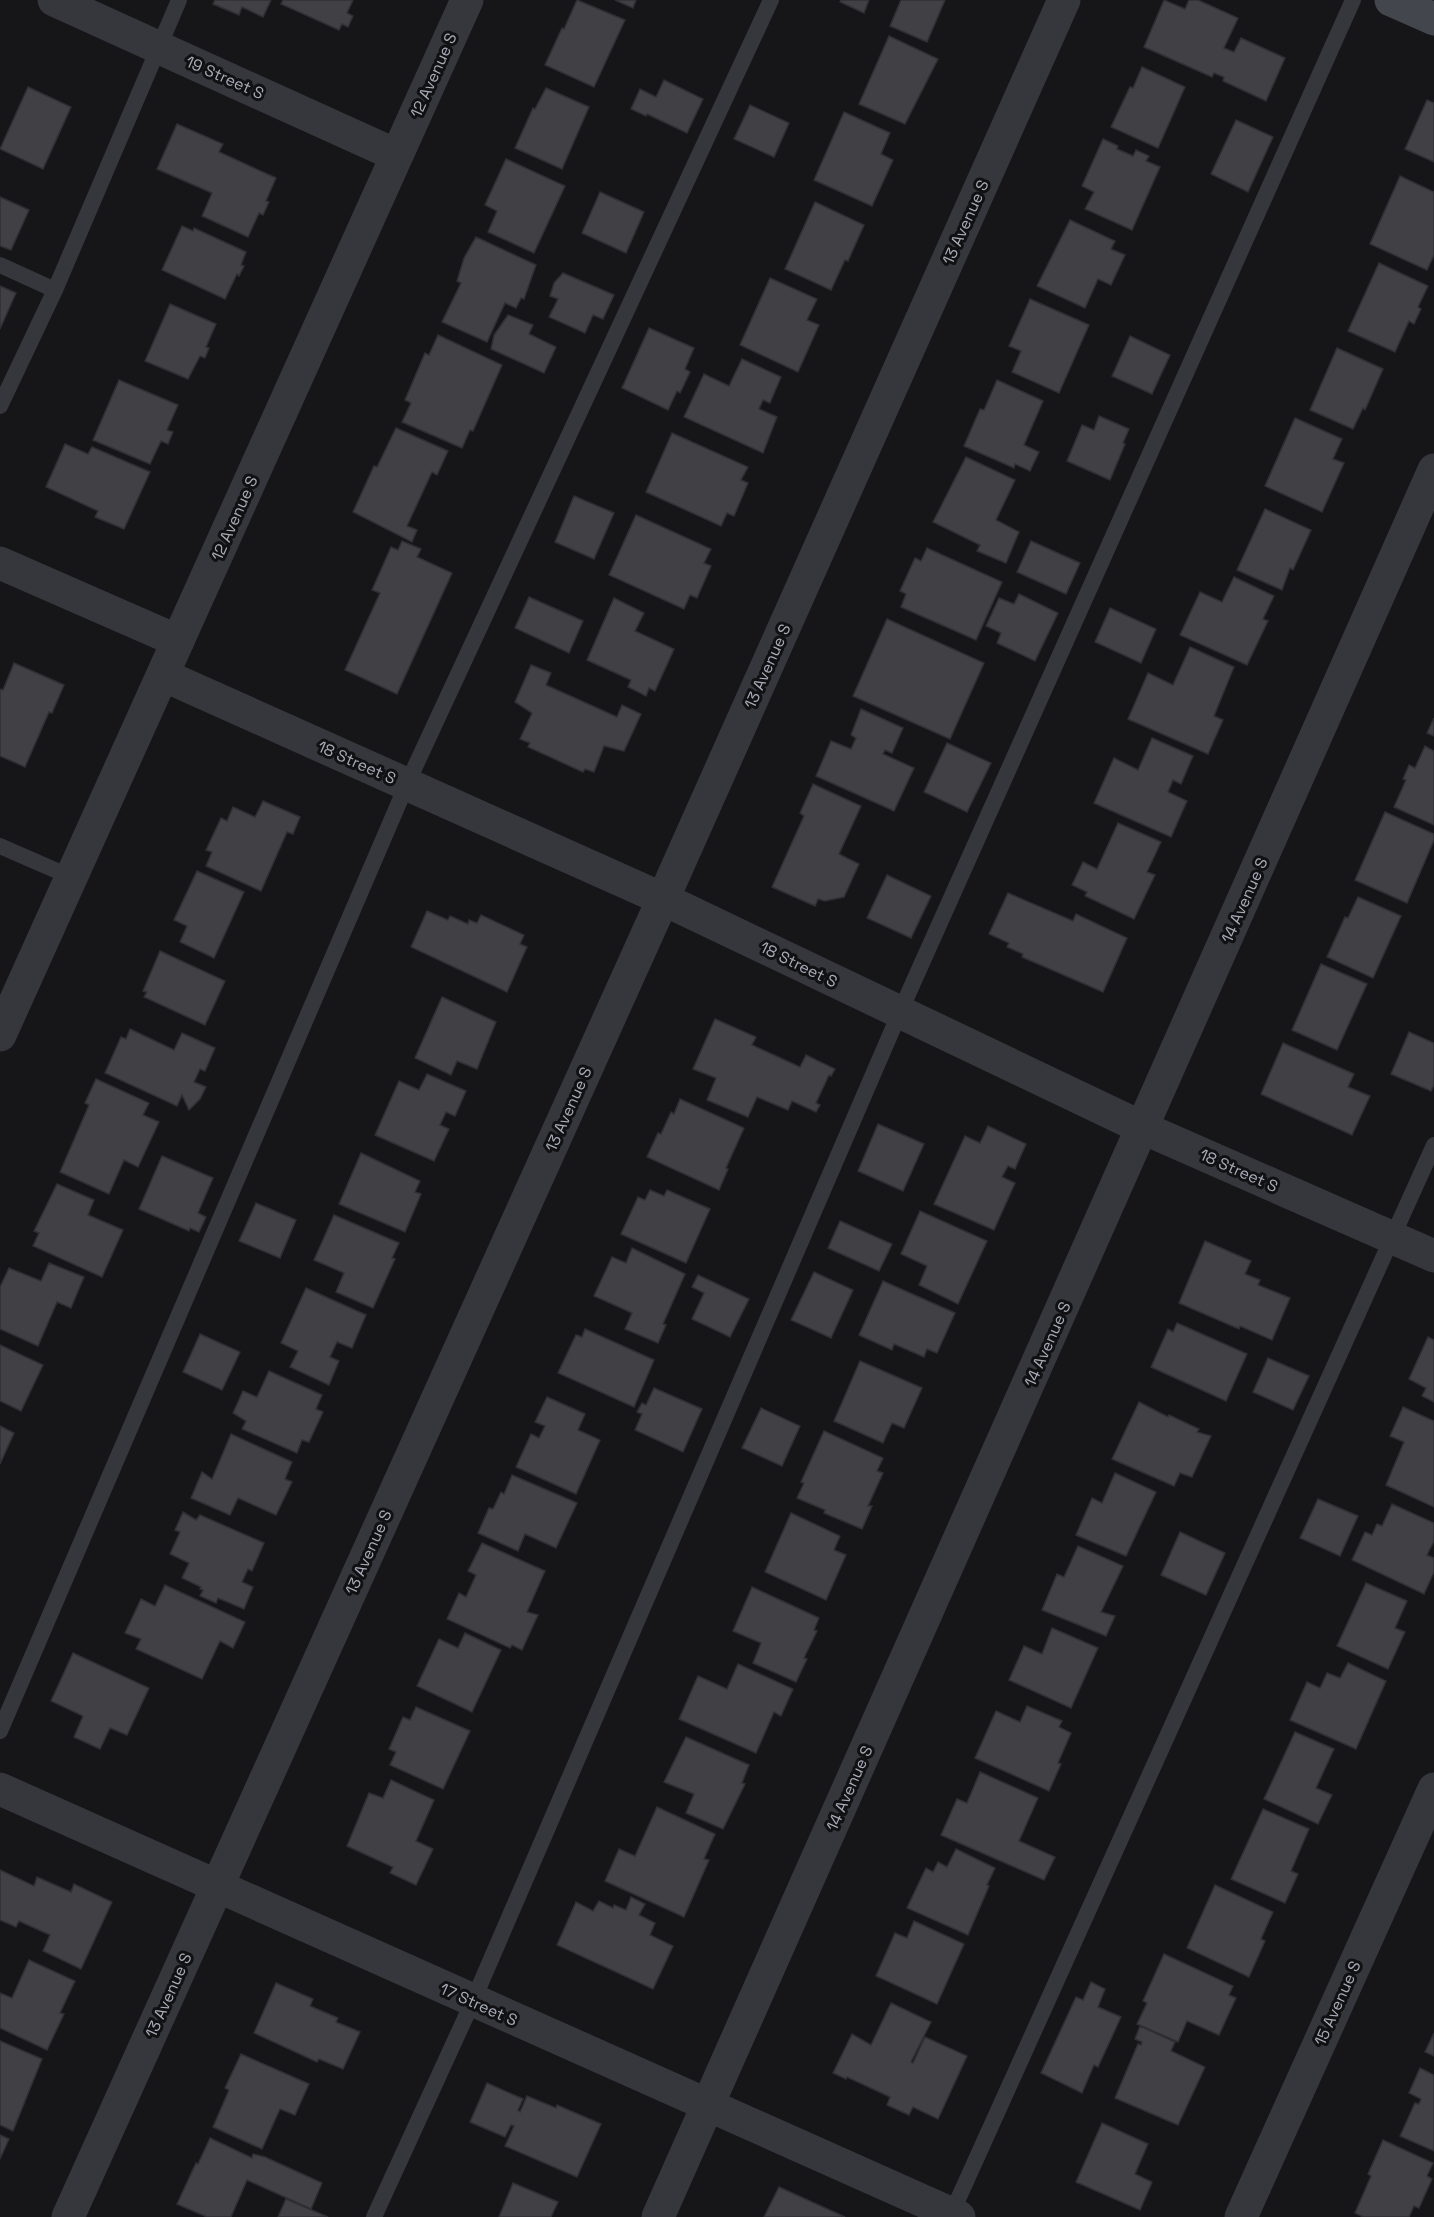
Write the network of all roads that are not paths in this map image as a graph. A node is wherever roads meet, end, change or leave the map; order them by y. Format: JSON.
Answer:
{"nodes":[{"id":1,"x":54,"y":0,"type":"edge"},
{"id":2,"x":179,"y":0,"type":"edge"},
{"id":3,"x":466,"y":0,"type":"edge"},
{"id":4,"x":771,"y":0,"type":"edge"},
{"id":5,"x":1064,"y":0,"type":"edge"},
{"id":6,"x":1353,"y":0,"type":"edge"},
{"id":7,"x":1392,"y":0,"type":"edge"},
{"id":8,"x":1434,"y":19,"type":"edge"},
{"id":9,"x":159,"y":48,"type":"junction"},
{"id":10,"x":396,"y":155,"type":"junction"},
{"id":11,"x":0,"y":265,"type":"edge"},
{"id":12,"x":55,"y":290,"type":"junction"},
{"id":13,"x":0,"y":406,"type":"edge"},
{"id":14,"x":1434,"y":470,"type":"edge"},
{"id":15,"x":0,"y":563,"type":"edge"},
{"id":16,"x":178,"y":641,"type":"junction"},
{"id":17,"x":163,"y":675,"type":"junction"},
{"id":18,"x":407,"y":784,"type":"junction"},
{"id":19,"x":0,"y":846,"type":"edge"},
{"id":20,"x":71,"y":877,"type":"junction"},
{"id":21,"x":663,"y":899,"type":"junction"},
{"id":22,"x":900,"y":1012,"type":"junction"},
{"id":23,"x":0,"y":1035,"type":"edge"},
{"id":24,"x":1143,"y":1128,"type":"junction"},
{"id":25,"x":1434,"y":1146,"type":"edge"},
{"id":26,"x":1393,"y":1238,"type":"junction"},
{"id":27,"x":1434,"y":1256,"type":"edge"},
{"id":28,"x":0,"y":1731,"type":"edge"},
{"id":29,"x":0,"y":1789,"type":"edge"},
{"id":30,"x":1434,"y":1789,"type":"edge"},
{"id":31,"x":218,"y":1887,"type":"junction"},
{"id":32,"x":473,"y":2001,"type":"junction"},
{"id":33,"x":708,"y":2106,"type":"junction"},
{"id":34,"x":953,"y":2216,"type":"edge"},
{"id":35,"x":68,"y":2217,"type":"edge"},
{"id":36,"x":374,"y":2217,"type":"edge"},
{"id":37,"x":658,"y":2217,"type":"edge"},
{"id":38,"x":1241,"y":2217,"type":"edge"}],
"edges":[{"from":1,"to":9,"type":"street","name":"19 Street S"},
{"from":2,"to":9,"type":"lane"},
{"from":3,"to":10,"type":"street","name":"12 Avenue S"},
{"from":4,"to":18,"type":"lane"},
{"from":5,"to":21,"type":"street","name":"13 Avenue S"},
{"from":6,"to":22,"type":"lane"},
{"from":7,"to":8,"type":"street"},
{"from":9,"to":10,"type":"street","name":"19 Street S"},
{"from":9,"to":12,"type":"lane"},
{"from":10,"to":16,"type":"street","name":"12 Avenue S"},
{"from":11,"to":12,"type":"lane"},
{"from":12,"to":13,"type":"lane"},
{"from":14,"to":24,"type":"street","name":"14 Avenue S"},
{"from":15,"to":16,"type":"street"},
{"from":16,"to":17,"type":"street","name":"12 Avenue S"},
{"from":17,"to":18,"type":"street","name":"18 Street S"},
{"from":17,"to":20,"type":"street","name":"12 Avenue S"},
{"from":18,"to":21,"type":"street","name":"18 Street S"},
{"from":18,"to":28,"type":"lane"},
{"from":19,"to":20,"type":"lane"},
{"from":20,"to":23,"type":"street","name":"12 Avenue S"},
{"from":21,"to":22,"type":"street","name":"18 Street S"},
{"from":21,"to":31,"type":"street","name":"13 Avenue S"},
{"from":22,"to":24,"type":"street","name":"18 Street S"},
{"from":22,"to":32,"type":"lane"},
{"from":24,"to":26,"type":"street","name":"18 Street S"},
{"from":24,"to":33,"type":"street","name":"14 Avenue S"},
{"from":25,"to":26,"type":"lane"},
{"from":26,"to":27,"type":"street","name":"18 Street S"},
{"from":26,"to":34,"type":"lane"},
{"from":29,"to":31,"type":"street","name":"17 Street S"},
{"from":30,"to":38,"type":"street","name":"15 Avenue S"},
{"from":31,"to":32,"type":"street","name":"17 Street S"},
{"from":31,"to":35,"type":"street","name":"13 Avenue S"},
{"from":32,"to":33,"type":"street","name":"17 Street S"},
{"from":32,"to":36,"type":"lane"},
{"from":33,"to":34,"type":"street","name":"17 Street S"},
{"from":33,"to":37,"type":"street","name":"14 Avenue S"}]}
